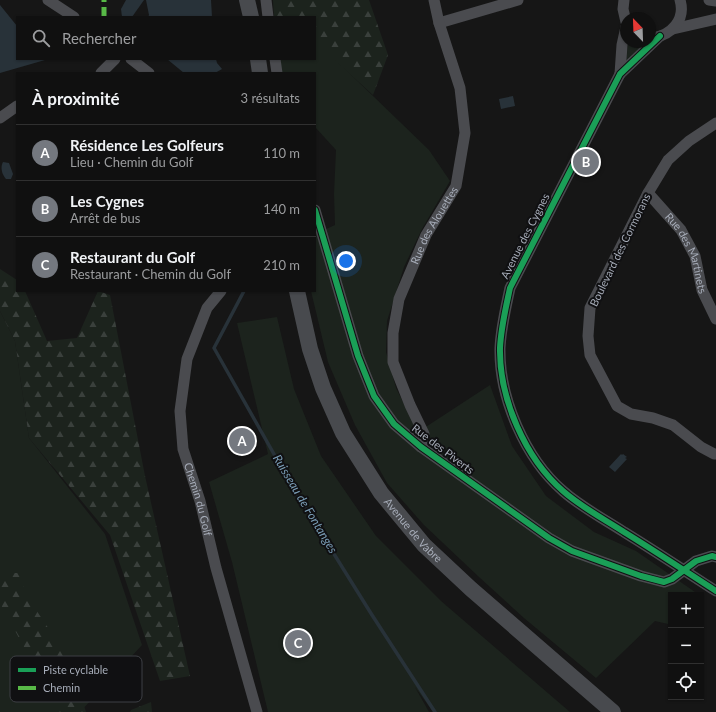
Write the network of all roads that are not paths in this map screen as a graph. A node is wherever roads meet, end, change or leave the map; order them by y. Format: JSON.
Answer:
{"nodes":[{"id":1,"x":48,"y":0,"type":"edge"},
{"id":2,"x":248,"y":0,"type":"edge"},
{"id":3,"x":266,"y":0,"type":"edge"},
{"id":4,"x":434,"y":0,"type":"edge"},
{"id":5,"x":518,"y":0,"type":"edge"},
{"id":6,"x":680,"y":0,"type":"edge"},
{"id":7,"x":709,"y":0,"type":"edge"},
{"id":8,"x":623,"y":1,"type":"edge"},
{"id":9,"x":716,"y":1,"type":"edge"},
{"id":10,"x":624,"y":12,"type":"edge"},
{"id":11,"x":72,"y":16,"type":"edge"},
{"id":12,"x":251,"y":16,"type":"edge"},
{"id":13,"x":268,"y":16,"type":"edge"},
{"id":14,"x":716,"y":19,"type":"edge"},
{"id":15,"x":439,"y":23,"type":"junction"},
{"id":16,"x":673,"y":28,"type":"junction"},
{"id":17,"x":656,"y":37,"type":"edge"},
{"id":18,"x":622,"y":48,"type":"edge"},
{"id":19,"x":645,"y":48,"type":"edge"},
{"id":20,"x":114,"y":60,"type":"edge"},
{"id":21,"x":132,"y":60,"type":"edge"},
{"id":22,"x":258,"y":60,"type":"edge"},
{"id":23,"x":275,"y":60,"type":"edge"},
{"id":24,"x":102,"y":72,"type":"edge"},
{"id":25,"x":148,"y":72,"type":"edge"},
{"id":26,"x":260,"y":72,"type":"edge"},
{"id":27,"x":277,"y":72,"type":"edge"},
{"id":28,"x":620,"y":74,"type":"junction"},
{"id":29,"x":16,"y":107,"type":"edge"},
{"id":30,"x":0,"y":118,"type":"edge"},
{"id":31,"x":716,"y":123,"type":"edge"},
{"id":32,"x":648,"y":193,"type":"junction"},
{"id":33,"x":316,"y":213,"type":"edge"},
{"id":34,"x":220,"y":292,"type":"edge"},
{"id":35,"x":297,"y":292,"type":"edge"},
{"id":36,"x":716,"y":319,"type":"edge"},
{"id":37,"x":421,"y":447,"type":"junction"},
{"id":38,"x":716,"y":454,"type":"edge"},
{"id":39,"x":716,"y":557,"type":"edge"},
{"id":40,"x":683,"y":570,"type":"junction"},
{"id":41,"x":716,"y":591,"type":"edge"},
{"id":42,"x":257,"y":712,"type":"edge"},
{"id":43,"x":613,"y":712,"type":"edge"}],
"edges":[{"from":1,"to":11,"type":"street"},
{"from":2,"to":12,"type":"main road"},
{"from":3,"to":13,"type":"street"},
{"from":4,"to":15,"type":"street","name":"Rue des Alouettes"},
{"from":5,"to":15,"type":"street"},
{"from":6,"to":16,"type":"street"},
{"from":7,"to":9,"type":"street"},
{"from":8,"to":10,"type":"street"},
{"from":14,"to":16,"type":"street"},
{"from":15,"to":37,"type":"street","name":"Rue des Alouettes"},
{"from":16,"to":17,"type":"street","name":"Avenue des Cygnes"},
{"from":18,"to":28,"type":"street","name":"Avenue des Cygnes"},
{"from":19,"to":28,"type":"street","name":"Avenue des Cygnes"},
{"from":20,"to":24,"type":"street"},
{"from":21,"to":25,"type":"street"},
{"from":22,"to":26,"type":"main road"},
{"from":23,"to":27,"type":"street"},
{"from":28,"to":40,"type":"street","name":"Avenue des Cygnes"},
{"from":29,"to":30,"type":"street"},
{"from":31,"to":32,"type":"street","name":"Boulevard des Cormorans"},
{"from":32,"to":36,"type":"street","name":"Rue des Martinets"},
{"from":32,"to":38,"type":"street","name":"Boulevard des Cormorans"},
{"from":33,"to":37,"type":"street","name":"Rue des Piverts"},
{"from":34,"to":42,"type":"street","name":"Chemin du Golf"},
{"from":35,"to":43,"type":"main road","name":"Avenue de Vabre"},
{"from":37,"to":40,"type":"street","name":"Rue des Piverts"},
{"from":39,"to":40,"type":"street"},
{"from":40,"to":41,"type":"street","name":"Avenue des Cygnes"}]}
